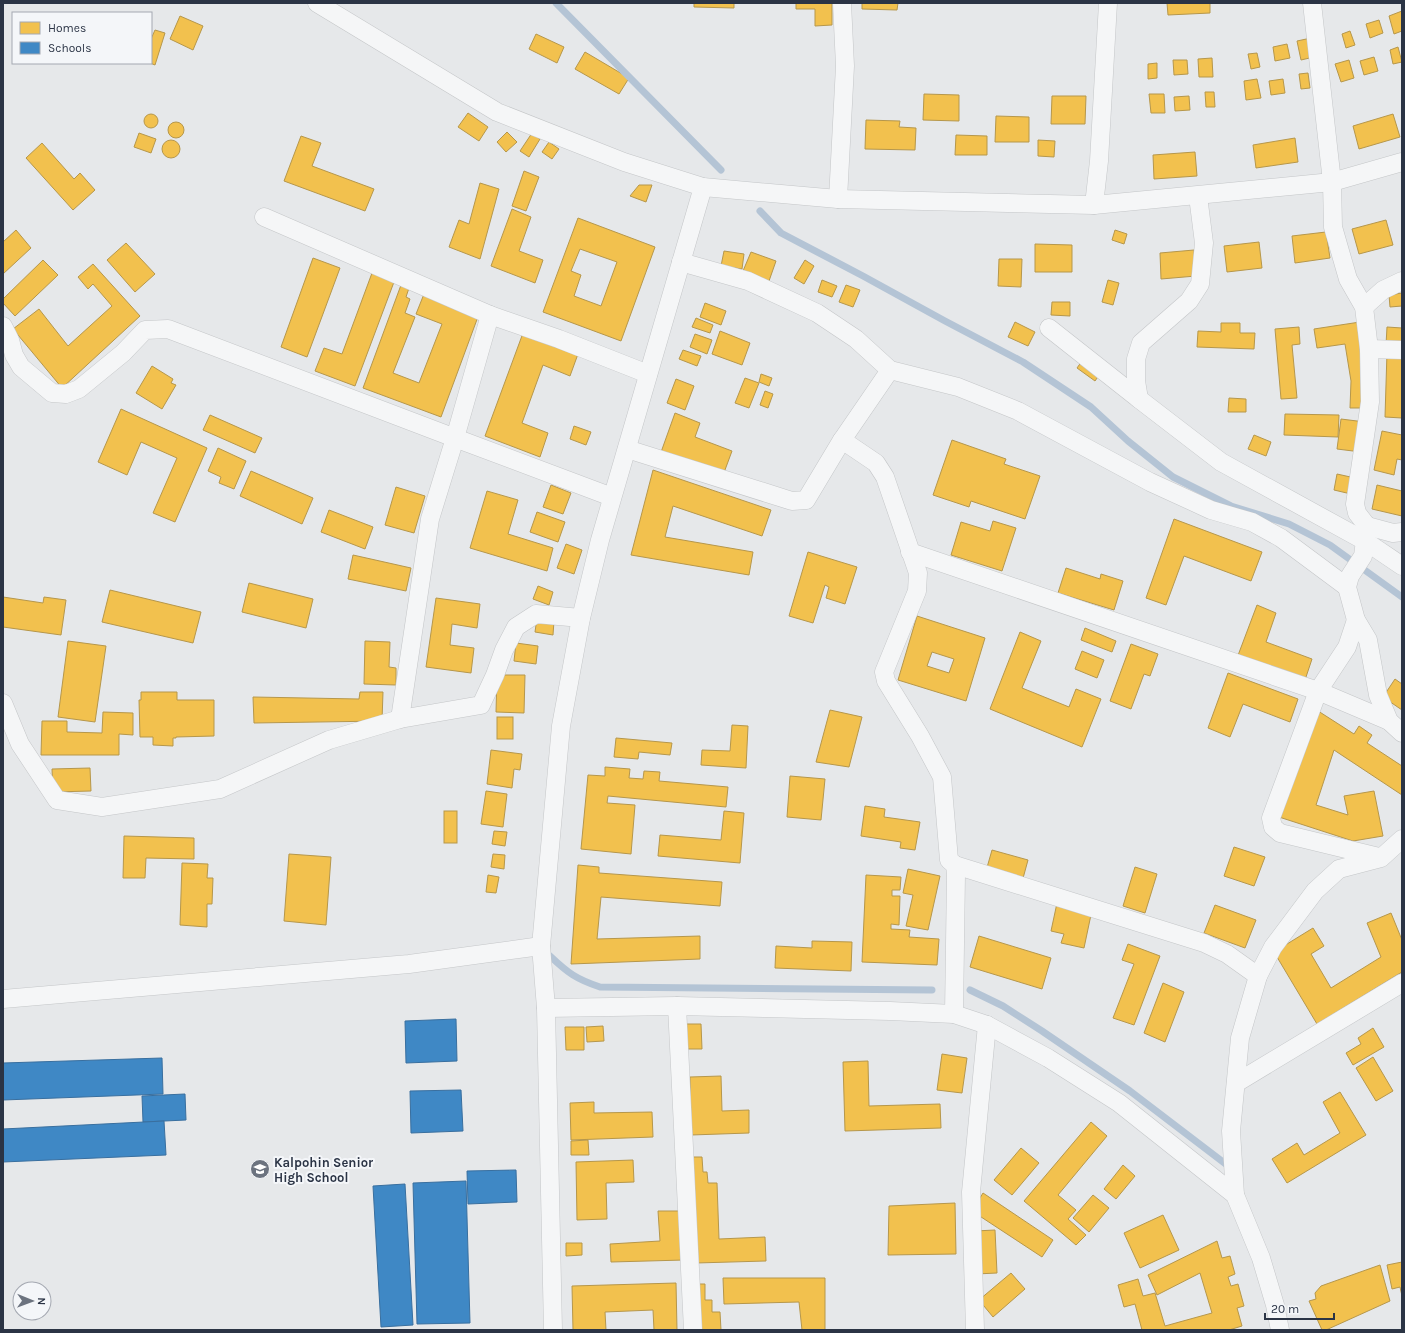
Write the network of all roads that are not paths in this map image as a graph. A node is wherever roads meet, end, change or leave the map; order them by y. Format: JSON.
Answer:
{"nodes":[{"id":1,"x":317,"y":3,"type":"edge"},
{"id":2,"x":842,"y":3,"type":"edge"},
{"id":3,"x":1108,"y":3,"type":"edge"},
{"id":4,"x":1312,"y":3,"type":"edge"},
{"id":5,"x":1402,"y":162,"type":"edge"},
{"id":6,"x":1332,"y":182,"type":"junction"},
{"id":7,"x":703,"y":187,"type":"junction"},
{"id":8,"x":1198,"y":196,"type":"junction"},
{"id":9,"x":838,"y":199,"type":"junction"},
{"id":10,"x":1094,"y":205,"type":"junction"},
{"id":11,"x":264,"y":217,"type":"dead end"},
{"id":12,"x":681,"y":262,"type":"junction"},
{"id":13,"x":1402,"y":281,"type":"edge"},
{"id":14,"x":1364,"y":307,"type":"junction"},
{"id":15,"x":490,"y":315,"type":"junction"},
{"id":16,"x":3,"y":326,"type":"edge"},
{"id":17,"x":1049,"y":328,"type":"dead end"},
{"id":18,"x":1369,"y":349,"type":"junction"},
{"id":19,"x":1402,"y":350,"type":"edge"},
{"id":20,"x":890,"y":370,"type":"junction"},
{"id":21,"x":648,"y":374,"type":"junction"},
{"id":22,"x":1139,"y":399,"type":"junction"},
{"id":23,"x":455,"y":438,"type":"junction"},
{"id":24,"x":842,"y":440,"type":"junction"},
{"id":25,"x":627,"y":449,"type":"junction"},
{"id":26,"x":612,"y":497,"type":"junction"},
{"id":27,"x":1402,"y":532,"type":"edge"},
{"id":28,"x":1365,"y":541,"type":"junction"},
{"id":29,"x":910,"y":552,"type":"junction"},
{"id":30,"x":1402,"y":566,"type":"edge"},
{"id":31,"x":1348,"y":581,"type":"junction"},
{"id":32,"x":581,"y":618,"type":"junction"},
{"id":33,"x":1356,"y":620,"type":"junction"},
{"id":34,"x":1318,"y":691,"type":"junction"},
{"id":35,"x":3,"y":703,"type":"edge"},
{"id":36,"x":400,"y":719,"type":"junction"},
{"id":37,"x":1388,"y":721,"type":"junction"},
{"id":38,"x":1402,"y":733,"type":"edge"},
{"id":39,"x":1402,"y":839,"type":"edge"},
{"id":40,"x":1381,"y":858,"type":"junction"},
{"id":41,"x":955,"y":865,"type":"junction"},
{"id":42,"x":541,"y":946,"type":"junction"},
{"id":43,"x":1258,"y":976,"type":"junction"},
{"id":44,"x":1402,"y":983,"type":"edge"},
{"id":45,"x":3,"y":999,"type":"edge"},
{"id":46,"x":677,"y":1006,"type":"junction"},
{"id":47,"x":546,"y":1008,"type":"junction"},
{"id":48,"x":954,"y":1014,"type":"junction"},
{"id":49,"x":987,"y":1025,"type":"junction"},
{"id":50,"x":1236,"y":1083,"type":"junction"},
{"id":51,"x":1235,"y":1196,"type":"junction"},
{"id":52,"x":553,"y":1330,"type":"edge"},
{"id":53,"x":693,"y":1330,"type":"edge"},
{"id":54,"x":975,"y":1330,"type":"edge"},
{"id":55,"x":1280,"y":1330,"type":"edge"}],
"edges":[{"from":1,"to":7,"type":"street"},
{"from":2,"to":9,"type":"street"},
{"from":3,"to":10,"type":"street"},
{"from":4,"to":6,"type":"street"},
{"from":5,"to":6,"type":"street"},
{"from":6,"to":8,"type":"street"},
{"from":6,"to":14,"type":"street"},
{"from":7,"to":9,"type":"street"},
{"from":7,"to":12,"type":"street"},
{"from":8,"to":10,"type":"street"},
{"from":8,"to":22,"type":"street"},
{"from":9,"to":10,"type":"street"},
{"from":11,"to":15,"type":"street"},
{"from":12,"to":20,"type":"street"},
{"from":12,"to":21,"type":"street"},
{"from":13,"to":14,"type":"street"},
{"from":14,"to":18,"type":"street"},
{"from":15,"to":21,"type":"street"},
{"from":15,"to":23,"type":"street"},
{"from":16,"to":23,"type":"street"},
{"from":17,"to":22,"type":"street"},
{"from":18,"to":19,"type":"street"},
{"from":18,"to":28,"type":"street"},
{"from":20,"to":24,"type":"street"},
{"from":20,"to":31,"type":"street"},
{"from":21,"to":25,"type":"street"},
{"from":22,"to":28,"type":"street"},
{"from":23,"to":26,"type":"street"},
{"from":23,"to":36,"type":"street"},
{"from":24,"to":25,"type":"street"},
{"from":24,"to":29,"type":"street"},
{"from":25,"to":26,"type":"street"},
{"from":26,"to":32,"type":"street"},
{"from":27,"to":28,"type":"street"},
{"from":28,"to":30,"type":"street"},
{"from":28,"to":31,"type":"street"},
{"from":29,"to":34,"type":"street"},
{"from":29,"to":41,"type":"street"},
{"from":31,"to":33,"type":"street"},
{"from":32,"to":36,"type":"street"},
{"from":32,"to":42,"type":"street"},
{"from":33,"to":34,"type":"street"},
{"from":33,"to":37,"type":"street"},
{"from":34,"to":37,"type":"street"},
{"from":34,"to":40,"type":"street"},
{"from":35,"to":36,"type":"street"},
{"from":37,"to":38,"type":"street"},
{"from":39,"to":40,"type":"street"},
{"from":40,"to":43,"type":"street"},
{"from":41,"to":43,"type":"street"},
{"from":41,"to":48,"type":"street"},
{"from":42,"to":45,"type":"street"},
{"from":42,"to":47,"type":"street"},
{"from":43,"to":50,"type":"street"},
{"from":44,"to":50,"type":"street"},
{"from":46,"to":47,"type":"street"},
{"from":46,"to":48,"type":"street"},
{"from":46,"to":53,"type":"street"},
{"from":47,"to":52,"type":"street"},
{"from":48,"to":49,"type":"street"},
{"from":49,"to":51,"type":"street"},
{"from":49,"to":54,"type":"street"},
{"from":50,"to":51,"type":"street"},
{"from":51,"to":55,"type":"street"}]}
